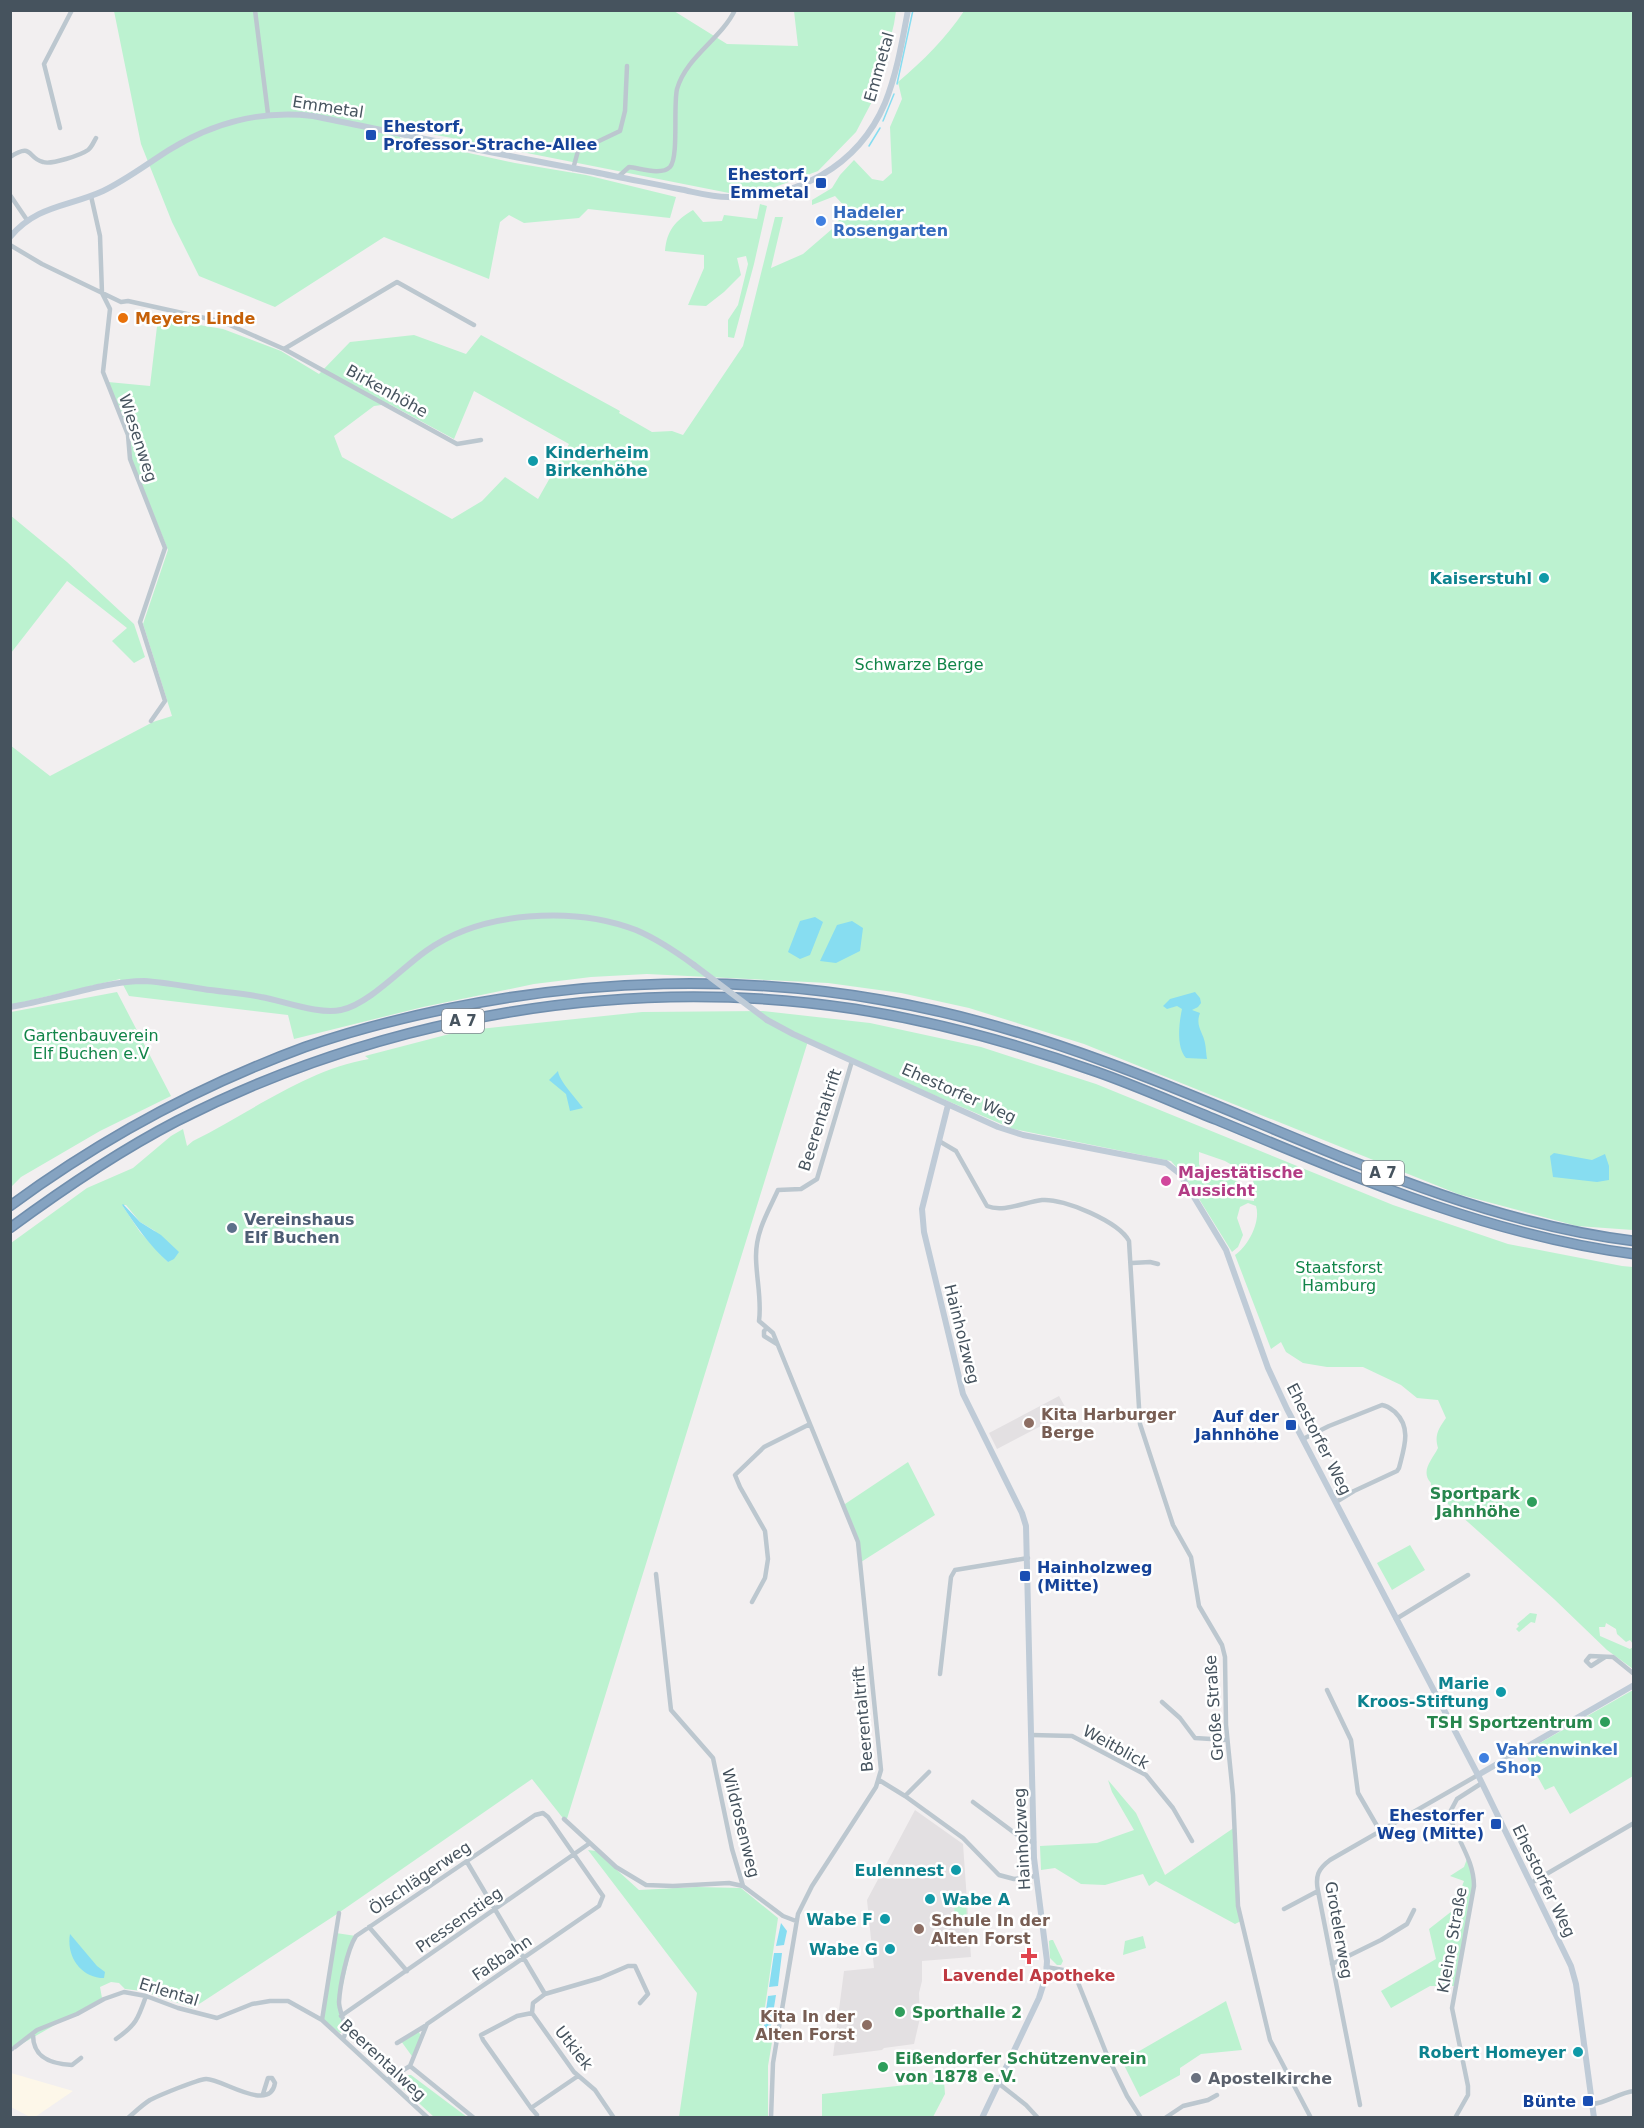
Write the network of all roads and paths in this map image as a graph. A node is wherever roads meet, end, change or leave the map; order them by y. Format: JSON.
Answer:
{"nodes":[{"id":1,"x":72,"y":10,"type":"edge"},
{"id":2,"x":255,"y":10,"type":"edge"},
{"id":3,"x":735,"y":10,"type":"edge"},
{"id":4,"x":908,"y":10,"type":"edge"},
{"id":5,"x":627,"y":66,"type":"dead end"},
{"id":6,"x":268,"y":114,"type":"junction"},
{"id":7,"x":60,"y":128,"type":"dead end"},
{"id":8,"x":96,"y":138,"type":"dead end"},
{"id":9,"x":10,"y":157,"type":"edge"},
{"id":10,"x":573,"y":169,"type":"junction"},
{"id":11,"x":618,"y":177,"type":"junction"},
{"id":12,"x":10,"y":195,"type":"edge"},
{"id":13,"x":91,"y":196,"type":"junction"},
{"id":14,"x":27,"y":220,"type":"junction"},
{"id":15,"x":10,"y":237,"type":"edge"},
{"id":16,"x":10,"y":245,"type":"edge"},
{"id":17,"x":102,"y":293,"type":"junction"},
{"id":18,"x":474,"y":325,"type":"dead end"},
{"id":19,"x":284,"y":349,"type":"junction"},
{"id":20,"x":481,"y":440,"type":"dead end"},
{"id":21,"x":151,"y":721,"type":"dead end"},
{"id":22,"x":10,"y":1007,"type":"edge"},
{"id":23,"x":852,"y":1061,"type":"junction"},
{"id":24,"x":948,"y":1105,"type":"junction"},
{"id":25,"x":939,"y":1141,"type":"junction"},
{"id":26,"x":10,"y":1206,"type":"edge"},
{"id":27,"x":10,"y":1228,"type":"edge"},
{"id":28,"x":1634,"y":1241,"type":"edge"},
{"id":29,"x":1634,"y":1254,"type":"edge"},
{"id":30,"x":1132,"y":1263,"type":"junction"},
{"id":31,"x":1158,"y":1264,"type":"dead end"},
{"id":32,"x":766,"y":1329,"type":"junction"},
{"id":33,"x":778,"y":1345,"type":"junction"},
{"id":34,"x":810,"y":1424,"type":"junction"},
{"id":35,"x":1304,"y":1439,"type":"junction"},
{"id":36,"x":1336,"y":1502,"type":"junction"},
{"id":37,"x":1028,"y":1558,"type":"junction"},
{"id":38,"x":656,"y":1574,"type":"dead end"},
{"id":39,"x":1468,"y":1575,"type":"dead end"},
{"id":40,"x":752,"y":1602,"type":"dead end"},
{"id":41,"x":1396,"y":1619,"type":"junction"},
{"id":42,"x":1605,"y":1657,"type":"dead end"},
{"id":43,"x":940,"y":1674,"type":"dead end"},
{"id":44,"x":1634,"y":1674,"type":"edge"},
{"id":45,"x":1634,"y":1685,"type":"edge"},
{"id":46,"x":1327,"y":1690,"type":"dead end"},
{"id":47,"x":1162,"y":1702,"type":"dead end"},
{"id":48,"x":1032,"y":1735,"type":"junction"},
{"id":49,"x":1227,"y":1740,"type":"junction"},
{"id":50,"x":929,"y":1772,"type":"dead end"},
{"id":51,"x":1478,"y":1775,"type":"junction"},
{"id":52,"x":879,"y":1780,"type":"junction"},
{"id":53,"x":1482,"y":1783,"type":"junction"},
{"id":54,"x":905,"y":1796,"type":"junction"},
{"id":55,"x":973,"y":1802,"type":"dead end"},
{"id":56,"x":564,"y":1819,"type":"dead end"},
{"id":57,"x":1634,"y":1823,"type":"edge"},
{"id":58,"x":1380,"y":1831,"type":"junction"},
{"id":59,"x":1192,"y":1840,"type":"dead end"},
{"id":60,"x":1034,"y":1842,"type":"junction"},
{"id":61,"x":590,"y":1843,"type":"junction"},
{"id":62,"x":575,"y":1854,"type":"junction"},
{"id":63,"x":467,"y":1862,"type":"junction"},
{"id":64,"x":1036,"y":1876,"type":"junction"},
{"id":65,"x":1531,"y":1883,"type":"junction"},
{"id":66,"x":743,"y":1886,"type":"junction"},
{"id":67,"x":1318,"y":1891,"type":"junction"},
{"id":68,"x":495,"y":1910,"type":"junction"},
{"id":69,"x":1284,"y":1910,"type":"dead end"},
{"id":70,"x":1414,"y":1910,"type":"dead end"},
{"id":71,"x":339,"y":1913,"type":"dead end"},
{"id":72,"x":796,"y":1921,"type":"junction"},
{"id":73,"x":369,"y":1927,"type":"junction"},
{"id":74,"x":523,"y":1959,"type":"junction"},
{"id":75,"x":1332,"y":1964,"type":"junction"},
{"id":76,"x":1046,"y":1967,"type":"junction"},
{"id":77,"x":407,"y":1971,"type":"junction"},
{"id":78,"x":545,"y":1994,"type":"junction"},
{"id":79,"x":146,"y":1996,"type":"junction"},
{"id":80,"x":640,"y":2003,"type":"dead end"},
{"id":81,"x":532,"y":2013,"type":"junction"},
{"id":82,"x":341,"y":2016,"type":"junction"},
{"id":83,"x":322,"y":2020,"type":"junction"},
{"id":84,"x":427,"y":2024,"type":"junction"},
{"id":85,"x":33,"y":2035,"type":"junction"},
{"id":86,"x":116,"y":2038,"type":"dead end"},
{"id":87,"x":343,"y":2039,"type":"junction"},
{"id":88,"x":397,"y":2043,"type":"dead end"},
{"id":89,"x":12,"y":2049,"type":"edge"},
{"id":90,"x":81,"y":2058,"type":"dead end"},
{"id":91,"x":410,"y":2066,"type":"junction"},
{"id":92,"x":578,"y":2076,"type":"junction"},
{"id":93,"x":387,"y":2080,"type":"junction"},
{"id":94,"x":998,"y":2083,"type":"junction"},
{"id":95,"x":1634,"y":2091,"type":"edge"},
{"id":96,"x":263,"y":2094,"type":"dead end"},
{"id":97,"x":1217,"y":2095,"type":"dead end"},
{"id":98,"x":1592,"y":2104,"type":"junction"},
{"id":99,"x":1360,"y":2105,"type":"dead end"},
{"id":100,"x":531,"y":2108,"type":"junction"},
{"id":101,"x":537,"y":2115,"type":"dead end"},
{"id":102,"x":128,"y":2118,"type":"edge"},
{"id":103,"x":428,"y":2118,"type":"edge"},
{"id":104,"x":474,"y":2118,"type":"edge"},
{"id":105,"x":614,"y":2118,"type":"edge"},
{"id":106,"x":771,"y":2118,"type":"edge"},
{"id":107,"x":982,"y":2118,"type":"edge"},
{"id":108,"x":1038,"y":2118,"type":"edge"},
{"id":109,"x":1140,"y":2118,"type":"edge"},
{"id":110,"x":1165,"y":2118,"type":"edge"},
{"id":111,"x":1311,"y":2118,"type":"edge"},
{"id":112,"x":1455,"y":2118,"type":"edge"},
{"id":113,"x":1594,"y":2118,"type":"edge"}],
"edges":[{"from":1,"to":7,"type":"street"},
{"from":2,"to":6,"type":"street"},
{"from":3,"to":11,"type":"street"},
{"from":4,"to":11,"type":"main road","name":"Emmetal"},
{"from":5,"to":10,"type":"street"},
{"from":6,"to":10,"type":"main road","name":"Emmetal"},
{"from":6,"to":13,"type":"main road","name":"Emmetal"},
{"from":8,"to":9,"type":"street"},
{"from":10,"to":11,"type":"main road","name":"Emmetal"},
{"from":12,"to":14,"type":"street"},
{"from":13,"to":14,"type":"main road","name":"Emmetal"},
{"from":13,"to":17,"type":"street"},
{"from":14,"to":15,"type":"main road","name":"Emmetal"},
{"from":16,"to":17,"type":"street","name":"Birkenhöhe"},
{"from":17,"to":19,"type":"street","name":"Birkenhöhe"},
{"from":17,"to":21,"type":"street","name":"Wiesenweg"},
{"from":18,"to":19,"type":"street"},
{"from":19,"to":20,"type":"street","name":"Birkenhöhe"},
{"from":22,"to":23,"type":"main road","name":"Ehestorfer Weg","bridge":true},
{"from":23,"to":24,"type":"main road","name":"Ehestorfer Weg"},
{"from":23,"to":32,"type":"street","name":"Beerentaltrift"},
{"from":24,"to":25,"type":"main road","name":"Hainholzweg"},
{"from":24,"to":35,"type":"main road","name":"Ehestorfer Weg"},
{"from":25,"to":30,"type":"street","name":"Große Straße"},
{"from":25,"to":37,"type":"main road","name":"Hainholzweg"},
{"from":26,"to":28,"type":"highway","number":"A 7"},
{"from":27,"to":29,"type":"highway","number":"A 7"},
{"from":30,"to":31,"type":"street"},
{"from":30,"to":49,"type":"street","name":"Große Straße"},
{"from":32,"to":33,"type":"street","name":"Beerentaltrift"},
{"from":32,"to":33,"type":"street","name":"Beerentaltrift"},
{"from":33,"to":34,"type":"street","name":"Beerentaltrift"},
{"from":34,"to":40,"type":"street"},
{"from":34,"to":52,"type":"street","name":"Beerentaltrift"},
{"from":35,"to":36,"type":"main road","name":"Ehestorfer Weg"},
{"from":35,"to":36,"type":"street"},
{"from":36,"to":41,"type":"main road","name":"Ehestorfer Weg"},
{"from":37,"to":43,"type":"street"},
{"from":37,"to":48,"type":"main road","name":"Hainholzweg"},
{"from":38,"to":66,"type":"street","name":"Wildrosenweg"},
{"from":39,"to":41,"type":"street"},
{"from":41,"to":51,"type":"main road","name":"Ehestorfer Weg"},
{"from":42,"to":44,"type":"street"},
{"from":45,"to":51,"type":"main road"},
{"from":46,"to":58,"type":"street"},
{"from":47,"to":49,"type":"street"},
{"from":48,"to":59,"type":"street","name":"Weitblick"},
{"from":48,"to":60,"type":"main road","name":"Hainholzweg"},
{"from":49,"to":111,"type":"street","name":"Große Straße"},
{"from":50,"to":54,"type":"street"},
{"from":51,"to":53,"type":"main road","name":"Ehestorfer Weg"},
{"from":51,"to":58,"type":"street","name":"Grotelerweg"},
{"from":52,"to":54,"type":"street"},
{"from":52,"to":72,"type":"street","name":"Beerentaltrift"},
{"from":53,"to":65,"type":"main road","name":"Ehestorfer Weg"},
{"from":53,"to":112,"type":"street","name":"Kleine Straße"},
{"from":54,"to":64,"type":"street"},
{"from":55,"to":60,"type":"street"},
{"from":56,"to":61,"type":"street"},
{"from":57,"to":65,"type":"street"},
{"from":58,"to":67,"type":"street","name":"Grotelerweg"},
{"from":60,"to":64,"type":"main road","name":"Hainholzweg"},
{"from":61,"to":62,"type":"street","name":"Pressenstieg"},
{"from":61,"to":66,"type":"street"},
{"from":62,"to":63,"type":"street","name":"Ölschlägerweg"},
{"from":62,"to":68,"type":"street","name":"Pressenstieg"},
{"from":62,"to":74,"type":"street","name":"Faßbahn"},
{"from":63,"to":68,"type":"street"},
{"from":63,"to":73,"type":"street","name":"Ölschlägerweg"},
{"from":64,"to":76,"type":"main road","name":"Hainholzweg"},
{"from":65,"to":98,"type":"main road","name":"Ehestorfer Weg"},
{"from":66,"to":72,"type":"street","name":"Wildrosenweg"},
{"from":67,"to":69,"type":"street"},
{"from":67,"to":75,"type":"street","name":"Grotelerweg"},
{"from":68,"to":74,"type":"street"},
{"from":68,"to":77,"type":"street","name":"Pressenstieg"},
{"from":70,"to":75,"type":"street"},
{"from":71,"to":83,"type":"street","name":"Beerentalweg"},
{"from":72,"to":106,"type":"street","name":"Beerentaltrift"},
{"from":73,"to":77,"type":"street"},
{"from":73,"to":82,"type":"street","name":"Ölschlägerweg"},
{"from":74,"to":78,"type":"street"},
{"from":74,"to":84,"type":"street","name":"Faßbahn"},
{"from":75,"to":99,"type":"street","name":"Grotelerweg"},
{"from":76,"to":94,"type":"main road","name":"Hainholzweg"},
{"from":76,"to":109,"type":"street"},
{"from":77,"to":82,"type":"street","name":"Pressenstieg"},
{"from":78,"to":80,"type":"street"},
{"from":78,"to":81,"type":"street"},
{"from":79,"to":83,"type":"street","name":"Erlental"},
{"from":79,"to":85,"type":"street","name":"Erlental"},
{"from":79,"to":86,"type":"street"},
{"from":81,"to":92,"type":"street","name":"Utkiek"},
{"from":81,"to":100,"type":"street"},
{"from":82,"to":87,"type":"street","name":"Ölschlägerweg"},
{"from":83,"to":87,"type":"street","name":"Beerentalweg"},
{"from":84,"to":88,"type":"street","name":"Faßbahn"},
{"from":84,"to":91,"type":"street"},
{"from":85,"to":89,"type":"street","name":"Erlental"},
{"from":85,"to":90,"type":"street"},
{"from":87,"to":93,"type":"street","name":"Beerentalweg"},
{"from":91,"to":93,"type":"street"},
{"from":91,"to":104,"type":"street"},
{"from":92,"to":100,"type":"street"},
{"from":92,"to":105,"type":"street","name":"Utkiek"},
{"from":93,"to":103,"type":"street","name":"Beerentalweg"},
{"from":94,"to":107,"type":"main road","name":"Hainholzweg"},
{"from":94,"to":108,"type":"street"},
{"from":95,"to":98,"type":"street"},
{"from":96,"to":102,"type":"street"},
{"from":97,"to":110,"type":"street"},
{"from":98,"to":113,"type":"main road","name":"Ehestorfer Weg"},
{"from":100,"to":101,"type":"street"}]}
